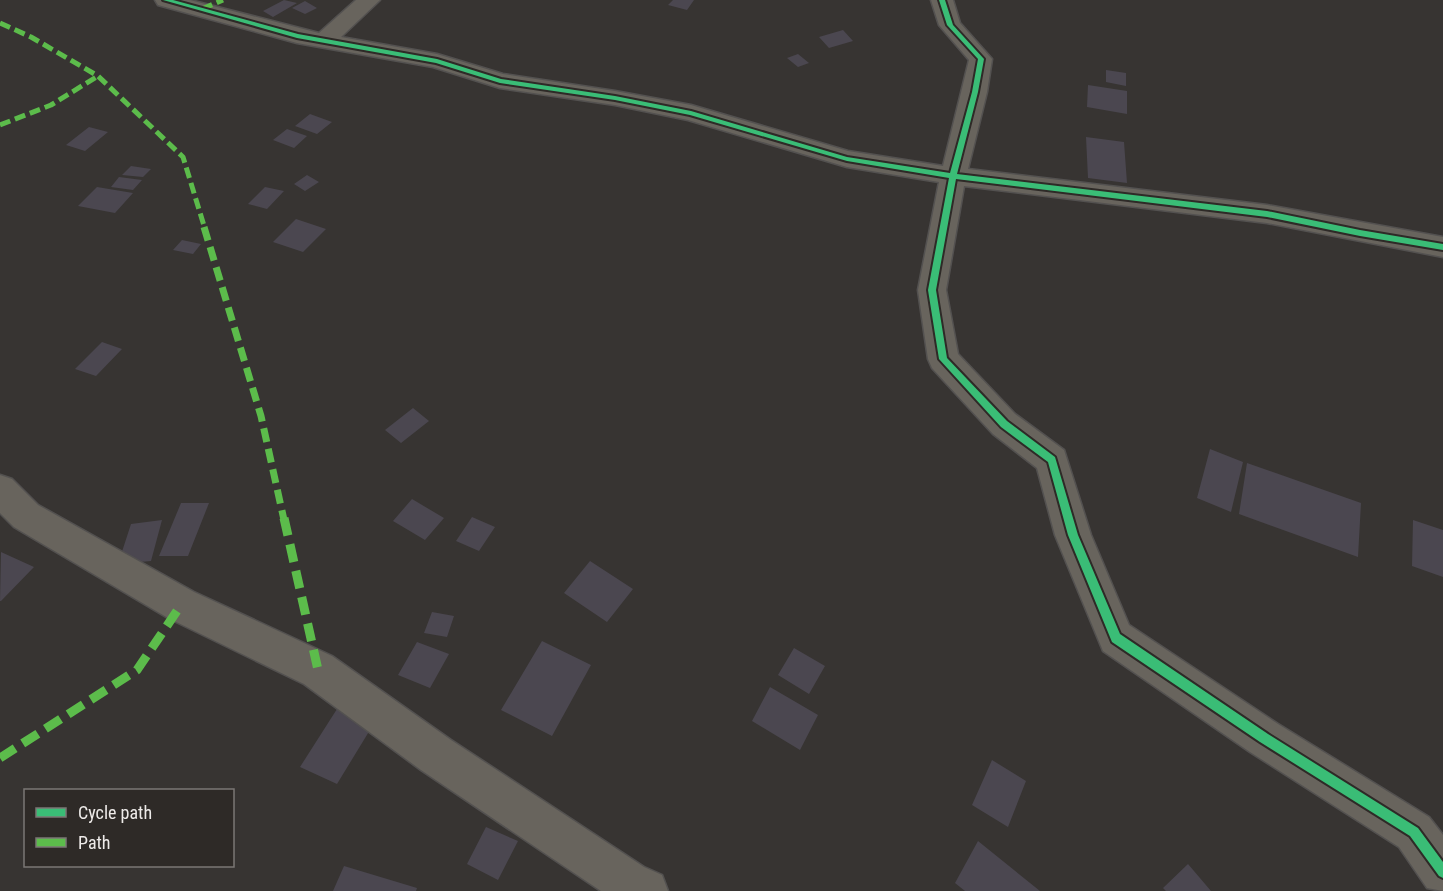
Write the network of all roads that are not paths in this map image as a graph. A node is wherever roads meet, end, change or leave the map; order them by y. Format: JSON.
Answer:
{"nodes":[{"id":1,"x":166,"y":0,"type":"edge"},
{"id":2,"x":369,"y":0,"type":"edge"},
{"id":3,"x":942,"y":0,"type":"edge"},
{"id":4,"x":325,"y":40,"type":"junction"},
{"id":5,"x":953,"y":176,"type":"junction"},
{"id":6,"x":1443,"y":247,"type":"edge"},
{"id":7,"x":0,"y":490,"type":"edge"},
{"id":8,"x":1443,"y":872,"type":"edge"},
{"id":9,"x":646,"y":891,"type":"edge"}],
"edges":[{"from":1,"to":4,"type":"street"},
{"from":2,"to":4,"type":"street"},
{"from":3,"to":5,"type":"street"},
{"from":4,"to":5,"type":"street"},
{"from":5,"to":6,"type":"street"},
{"from":5,"to":8,"type":"street"},
{"from":7,"to":9,"type":"street"}]}
